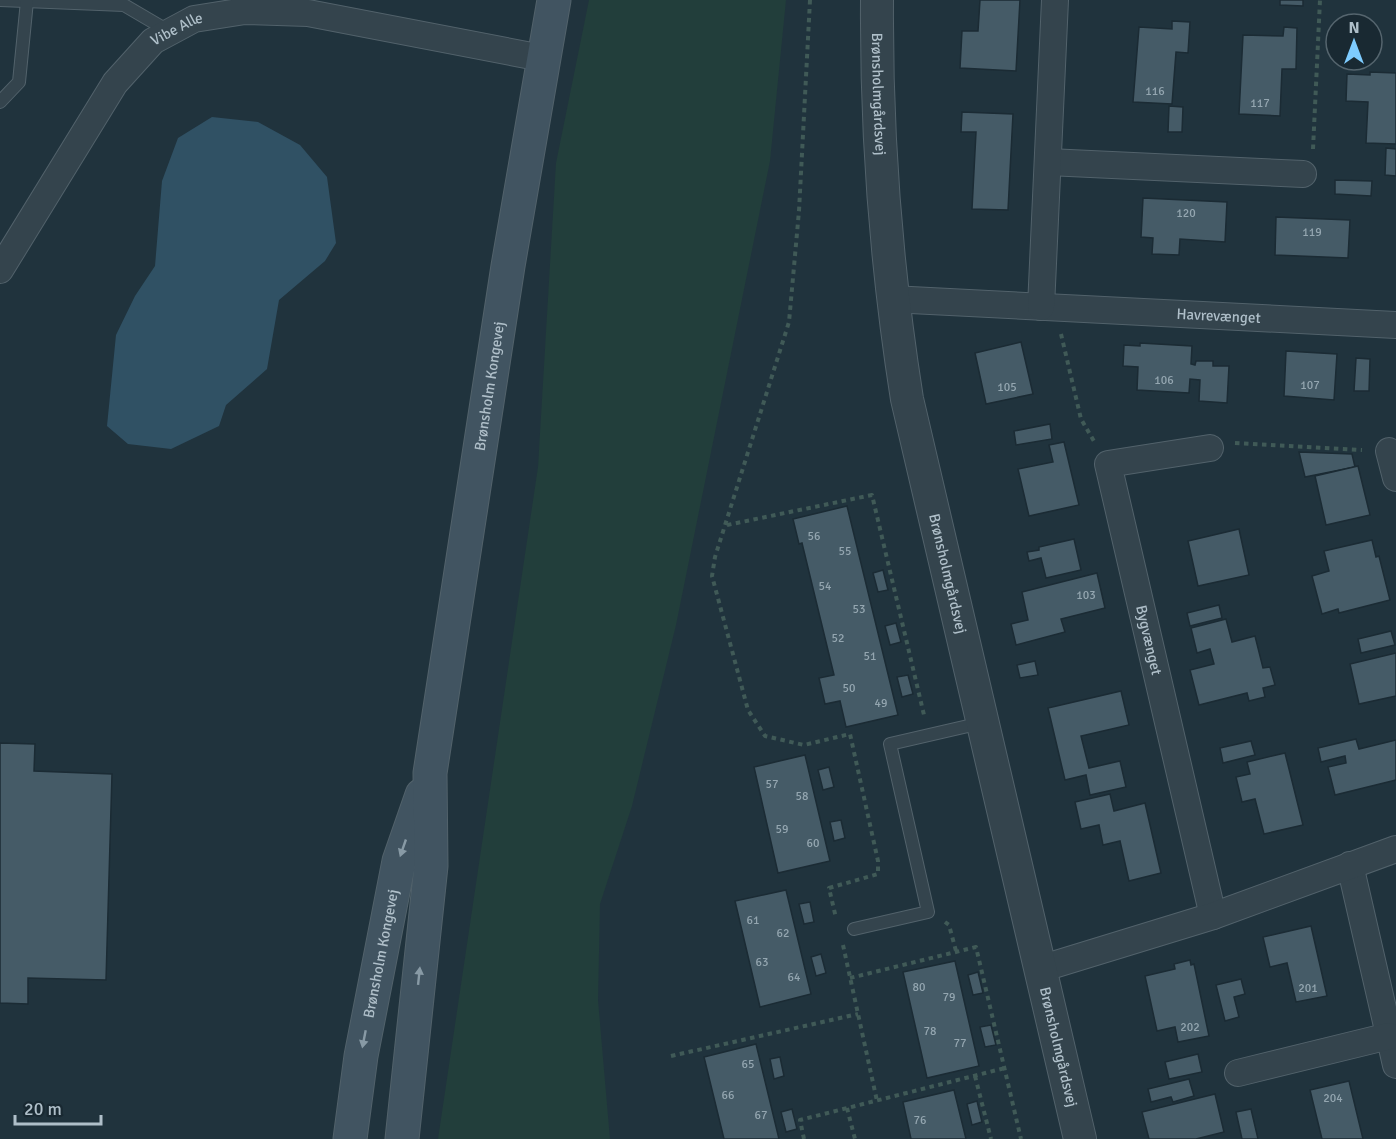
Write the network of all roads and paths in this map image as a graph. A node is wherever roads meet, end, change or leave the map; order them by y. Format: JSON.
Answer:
{"nodes":[{"id":1,"x":0,"y":0,"type":"edge"},
{"id":2,"x":554,"y":0,"type":"edge"},
{"id":3,"x":810,"y":0,"type":"edge"},
{"id":4,"x":877,"y":0,"type":"edge"},
{"id":5,"x":1055,"y":0,"type":"edge"},
{"id":6,"x":1320,"y":0,"type":"edge"},
{"id":7,"x":27,"y":1,"type":"edge"},
{"id":8,"x":244,"y":5,"type":"edge"},
{"id":9,"x":170,"y":32,"type":"junction"},
{"id":10,"x":542,"y":58,"type":"junction"},
{"id":11,"x":0,"y":102,"type":"edge"},
{"id":12,"x":1048,"y":162,"type":"junction"},
{"id":13,"x":1303,"y":174,"type":"joint"},
{"id":14,"x":0,"y":270,"type":"edge"},
{"id":15,"x":891,"y":299,"type":"junction"},
{"id":16,"x":1048,"y":307,"type":"junction"},
{"id":17,"x":1396,"y":325,"type":"edge"},
{"id":18,"x":1210,"y":448,"type":"joint"},
{"id":19,"x":1389,"y":451,"type":"joint"},
{"id":20,"x":1108,"y":464,"type":"junction"},
{"id":21,"x":1396,"y":478,"type":"edge"},
{"id":22,"x":727,"y":525,"type":"junction"},
{"id":23,"x":981,"y":723,"type":"junction"},
{"id":24,"x":928,"y":735,"type":"junction"},
{"id":25,"x":430,"y":773,"type":"junction"},
{"id":26,"x":1396,"y":849,"type":"edge"},
{"id":27,"x":1350,"y":865,"type":"junction"},
{"id":28,"x":928,"y":912,"type":"junction"},
{"id":29,"x":1212,"y":916,"type":"junction"},
{"id":30,"x":837,"y":921,"type":"dead end"},
{"id":31,"x":854,"y":930,"type":"dead end"},
{"id":32,"x":842,"y":944,"type":"dead end"},
{"id":33,"x":956,"y":951,"type":"junction"},
{"id":34,"x":1040,"y":969,"type":"junction"},
{"id":35,"x":850,"y":978,"type":"junction"},
{"id":36,"x":858,"y":1014,"type":"junction"},
{"id":37,"x":1389,"y":1036,"type":"junction"},
{"id":38,"x":671,"y":1056,"type":"dead end"},
{"id":39,"x":1396,"y":1065,"type":"edge"},
{"id":40,"x":1005,"y":1068,"type":"junction"},
{"id":41,"x":1238,"y":1073,"type":"dead end"},
{"id":42,"x":975,"y":1076,"type":"junction"},
{"id":43,"x":877,"y":1101,"type":"junction"},
{"id":44,"x":847,"y":1108,"type":"junction"},
{"id":45,"x":350,"y":1139,"type":"edge"},
{"id":46,"x":402,"y":1139,"type":"edge"},
{"id":47,"x":804,"y":1139,"type":"edge"},
{"id":48,"x":855,"y":1139,"type":"edge"},
{"id":49,"x":991,"y":1139,"type":"edge"},
{"id":50,"x":1021,"y":1139,"type":"edge"},
{"id":51,"x":1080,"y":1139,"type":"edge"}],
"edges":[{"from":1,"to":7,"type":"lane"},
{"from":2,"to":10,"type":"main road","name":"Brønsholm Kongevej"},
{"from":3,"to":22,"type":"path"},
{"from":4,"to":15,"type":"street","name":"Brønsholmgårdsvej"},
{"from":5,"to":12,"type":"street"},
{"from":6,"to":13,"type":"path"},
{"from":7,"to":9,"type":"lane"},
{"from":7,"to":11,"type":"lane"},
{"from":8,"to":9,"type":"street","name":"Vibe Alle"},
{"from":8,"to":10,"type":"street","name":"Vibe Alle"},
{"from":9,"to":14,"type":"street","name":"Vibe Alle"},
{"from":10,"to":25,"type":"main road","name":"Brønsholm Kongevej"},
{"from":12,"to":13,"type":"street"},
{"from":12,"to":16,"type":"street"},
{"from":15,"to":16,"type":"street","name":"Havrevænget"},
{"from":15,"to":23,"type":"street","name":"Brønsholmgårdsvej"},
{"from":16,"to":17,"type":"street","name":"Havrevænget"},
{"from":16,"to":20,"type":"path"},
{"from":18,"to":19,"type":"path"},
{"from":18,"to":20,"type":"street"},
{"from":19,"to":21,"type":"street"},
{"from":20,"to":29,"type":"street","name":"Bygvænget"},
{"from":22,"to":24,"type":"path"},
{"from":22,"to":30,"type":"path"},
{"from":23,"to":24,"type":"lane"},
{"from":23,"to":34,"type":"street","name":"Brønsholmgårdsvej"},
{"from":24,"to":28,"type":"lane"},
{"from":25,"to":45,"type":"main road","name":"Brønsholm Kongevej","one_way":true},
{"from":46,"to":25,"type":"main road","name":"Brønsholm Kongevej","one_way":true},
{"from":26,"to":27,"type":"street"},
{"from":27,"to":29,"type":"street"},
{"from":27,"to":37,"type":"street"},
{"from":28,"to":31,"type":"lane"},
{"from":28,"to":33,"type":"path"},
{"from":29,"to":34,"type":"street"},
{"from":32,"to":35,"type":"path"},
{"from":33,"to":35,"type":"path"},
{"from":33,"to":40,"type":"path"},
{"from":34,"to":51,"type":"street","name":"Brønsholmgårdsvej"},
{"from":35,"to":36,"type":"path"},
{"from":36,"to":38,"type":"path"},
{"from":36,"to":43,"type":"path"},
{"from":37,"to":39,"type":"street"},
{"from":37,"to":41,"type":"street"},
{"from":40,"to":42,"type":"path"},
{"from":40,"to":50,"type":"path"},
{"from":42,"to":43,"type":"path"},
{"from":42,"to":49,"type":"path"},
{"from":43,"to":44,"type":"path"},
{"from":44,"to":47,"type":"path"},
{"from":44,"to":48,"type":"path"}]}
